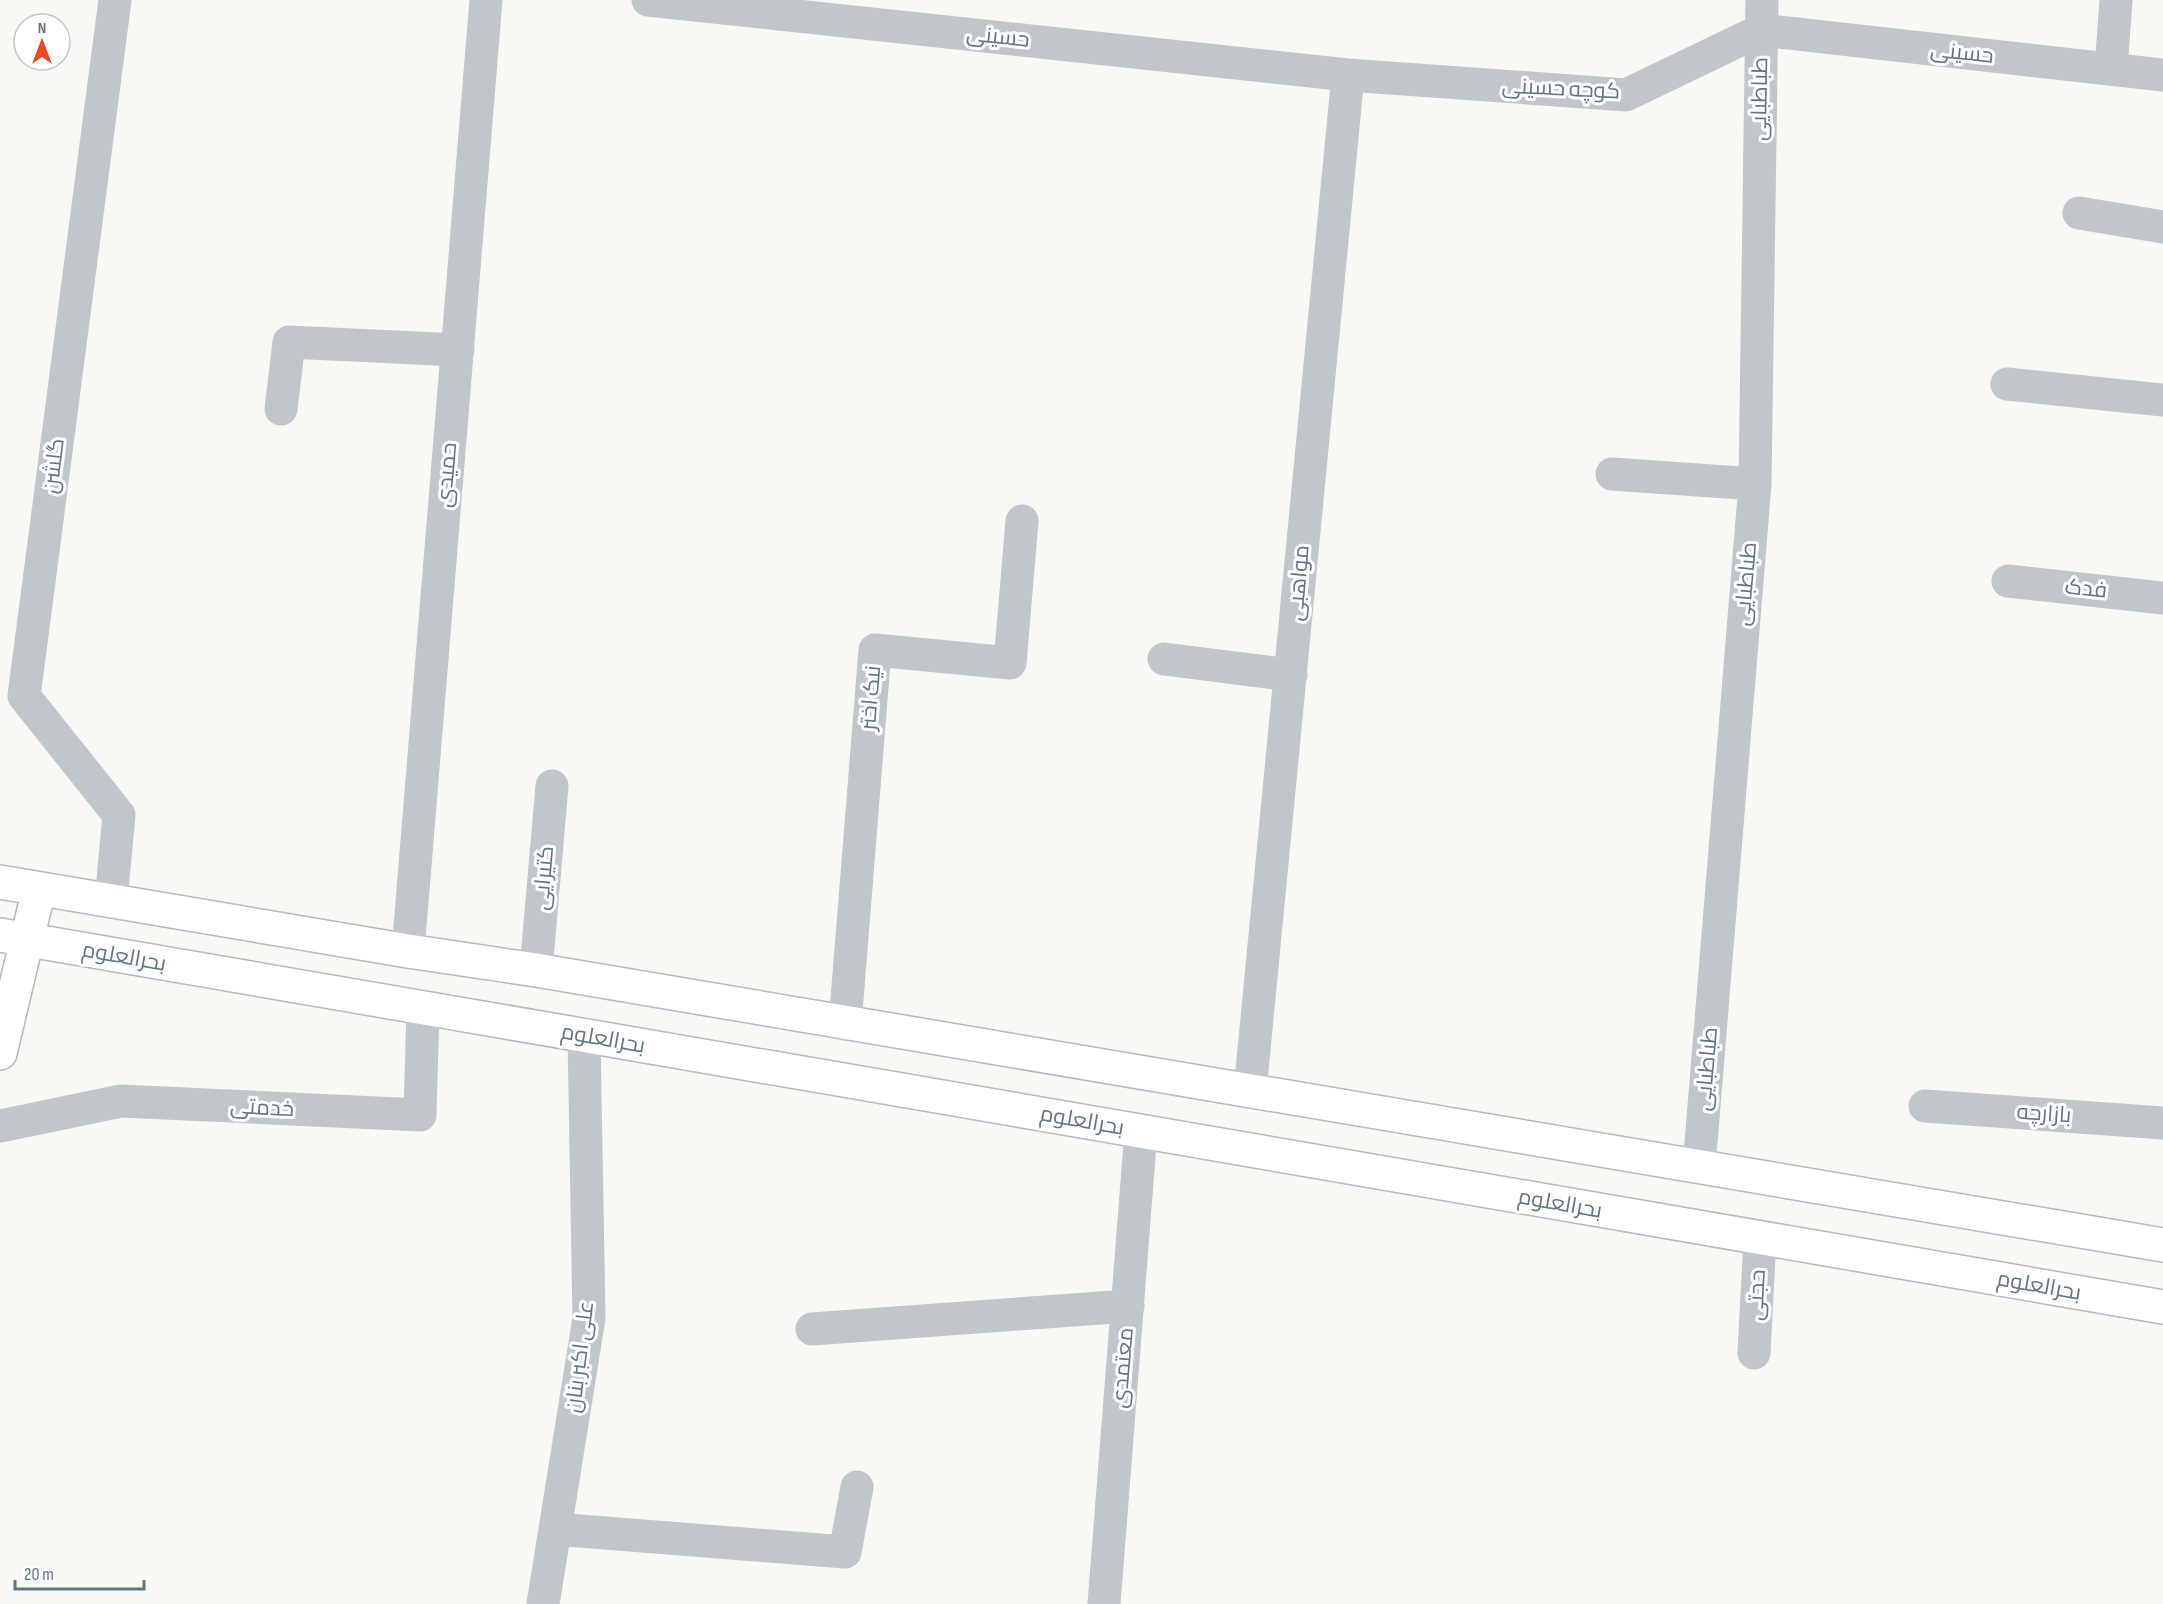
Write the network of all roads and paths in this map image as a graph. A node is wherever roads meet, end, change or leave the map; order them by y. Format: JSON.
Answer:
{"nodes":[{"id":1,"x":116,"y":0,"type":"edge"},
{"id":2,"x":486,"y":0,"type":"edge"},
{"id":3,"x":648,"y":0,"type":"edge"},
{"id":4,"x":2116,"y":0,"type":"edge"},
{"id":5,"x":699,"y":3,"type":"edge"},
{"id":6,"x":1761,"y":15,"type":"edge"},
{"id":7,"x":2111,"y":69,"type":"junction"},
{"id":8,"x":1348,"y":75,"type":"junction"},
{"id":9,"x":2163,"y":75,"type":"edge"},
{"id":10,"x":2079,"y":213,"type":"dead end"},
{"id":11,"x":2163,"y":227,"type":"edge"},
{"id":12,"x":458,"y":350,"type":"junction"},
{"id":13,"x":2007,"y":384,"type":"dead end"},
{"id":14,"x":2163,"y":400,"type":"edge"},
{"id":15,"x":281,"y":409,"type":"dead end"},
{"id":16,"x":1612,"y":474,"type":"dead end"},
{"id":17,"x":1755,"y":484,"type":"junction"},
{"id":18,"x":1022,"y":521,"type":"dead end"},
{"id":19,"x":2008,"y":581,"type":"dead end"},
{"id":20,"x":2163,"y":598,"type":"edge"},
{"id":21,"x":1164,"y":659,"type":"dead end"},
{"id":22,"x":1290,"y":675,"type":"junction"},
{"id":23,"x":12,"y":696,"type":"edge"},
{"id":24,"x":552,"y":786,"type":"dead end"},
{"id":25,"x":0,"y":882,"type":"edge"},
{"id":26,"x":39,"y":889,"type":"junction"},
{"id":27,"x":111,"y":901,"type":"junction"},
{"id":28,"x":14,"y":938,"type":"edge"},
{"id":29,"x":408,"y":951,"type":"junction"},
{"id":30,"x":536,"y":970,"type":"junction"},
{"id":31,"x":423,"y":1008,"type":"junction"},
{"id":32,"x":845,"y":1024,"type":"junction"},
{"id":33,"x":584,"y":1036,"type":"junction"},
{"id":34,"x":0,"y":1053,"type":"edge"},
{"id":35,"x":1250,"y":1092,"type":"junction"},
{"id":36,"x":1925,"y":1106,"type":"dead end"},
{"id":37,"x":2163,"y":1123,"type":"edge"},
{"id":38,"x":0,"y":1125,"type":"edge"},
{"id":39,"x":1141,"y":1131,"type":"junction"},
{"id":40,"x":1699,"y":1167,"type":"junction"},
{"id":41,"x":1760,"y":1238,"type":"junction"},
{"id":42,"x":2163,"y":1245,"type":"edge"},
{"id":43,"x":1128,"y":1306,"type":"junction"},
{"id":44,"x":2163,"y":1307,"type":"edge"},
{"id":45,"x":812,"y":1329,"type":"dead end"},
{"id":46,"x":1754,"y":1353,"type":"dead end"},
{"id":47,"x":857,"y":1487,"type":"dead end"},
{"id":48,"x":555,"y":1529,"type":"junction"},
{"id":49,"x":543,"y":1604,"type":"edge"},
{"id":50,"x":1104,"y":1604,"type":"edge"}],
"edges":[{"from":1,"to":23,"type":"street","name":"گلشن"},
{"from":2,"to":12,"type":"street","name":"حمیدی"},
{"from":3,"to":5,"type":"street","name":"حسینی"},
{"from":4,"to":7,"type":"street"},
{"from":5,"to":8,"type":"street","name":"حسینی"},
{"from":6,"to":7,"type":"street","name":"حسینی"},
{"from":6,"to":8,"type":"street","name":"کوچه حسینی"},
{"from":6,"to":17,"type":"street","name":"طباطبایی"},
{"from":7,"to":9,"type":"street","name":"حسینی"},
{"from":8,"to":22,"type":"street","name":"مواهبی"},
{"from":10,"to":11,"type":"street"},
{"from":12,"to":15,"type":"street"},
{"from":12,"to":29,"type":"street","name":"حمیدی"},
{"from":13,"to":14,"type":"street"},
{"from":16,"to":17,"type":"street"},
{"from":17,"to":40,"type":"street","name":"طباطبایی"},
{"from":18,"to":32,"type":"street","name":"نیک اختر"},
{"from":19,"to":20,"type":"street","name":"فدک"},
{"from":21,"to":22,"type":"street"},
{"from":22,"to":35,"type":"street","name":"مواهبی"},
{"from":23,"to":27,"type":"street","name":"گلشن"},
{"from":24,"to":30,"type":"street","name":"کتیرایی"},
{"from":25,"to":26,"type":"main road"},
{"from":26,"to":27,"type":"main road"},
{"from":26,"to":28,"type":"main road"},
{"from":27,"to":29,"type":"main road"},
{"from":28,"to":31,"type":"main road","name":"بحرالعلوم"},
{"from":28,"to":34,"type":"main road"},
{"from":29,"to":30,"type":"main road"},
{"from":30,"to":32,"type":"main road"},
{"from":31,"to":33,"type":"main road","name":"بحرالعلوم"},
{"from":31,"to":38,"type":"street","name":"خدمتی"},
{"from":32,"to":35,"type":"main road"},
{"from":33,"to":39,"type":"main road","name":"بحرالعلوم"},
{"from":33,"to":48,"type":"street","name":"علی اکبر بنان"},
{"from":35,"to":40,"type":"main road"},
{"from":36,"to":37,"type":"street","name":"بازارچه"},
{"from":39,"to":41,"type":"main road","name":"بحرالعلوم"},
{"from":39,"to":43,"type":"street","name":"معتمدی"},
{"from":40,"to":42,"type":"main road"},
{"from":41,"to":44,"type":"main road","name":"بحرالعلوم"},
{"from":41,"to":46,"type":"street","name":"حجتی"},
{"from":43,"to":45,"type":"street"},
{"from":43,"to":50,"type":"street","name":"معتمدی"},
{"from":47,"to":48,"type":"street"},
{"from":48,"to":49,"type":"street","name":"علی اکبر بنان"}]}
